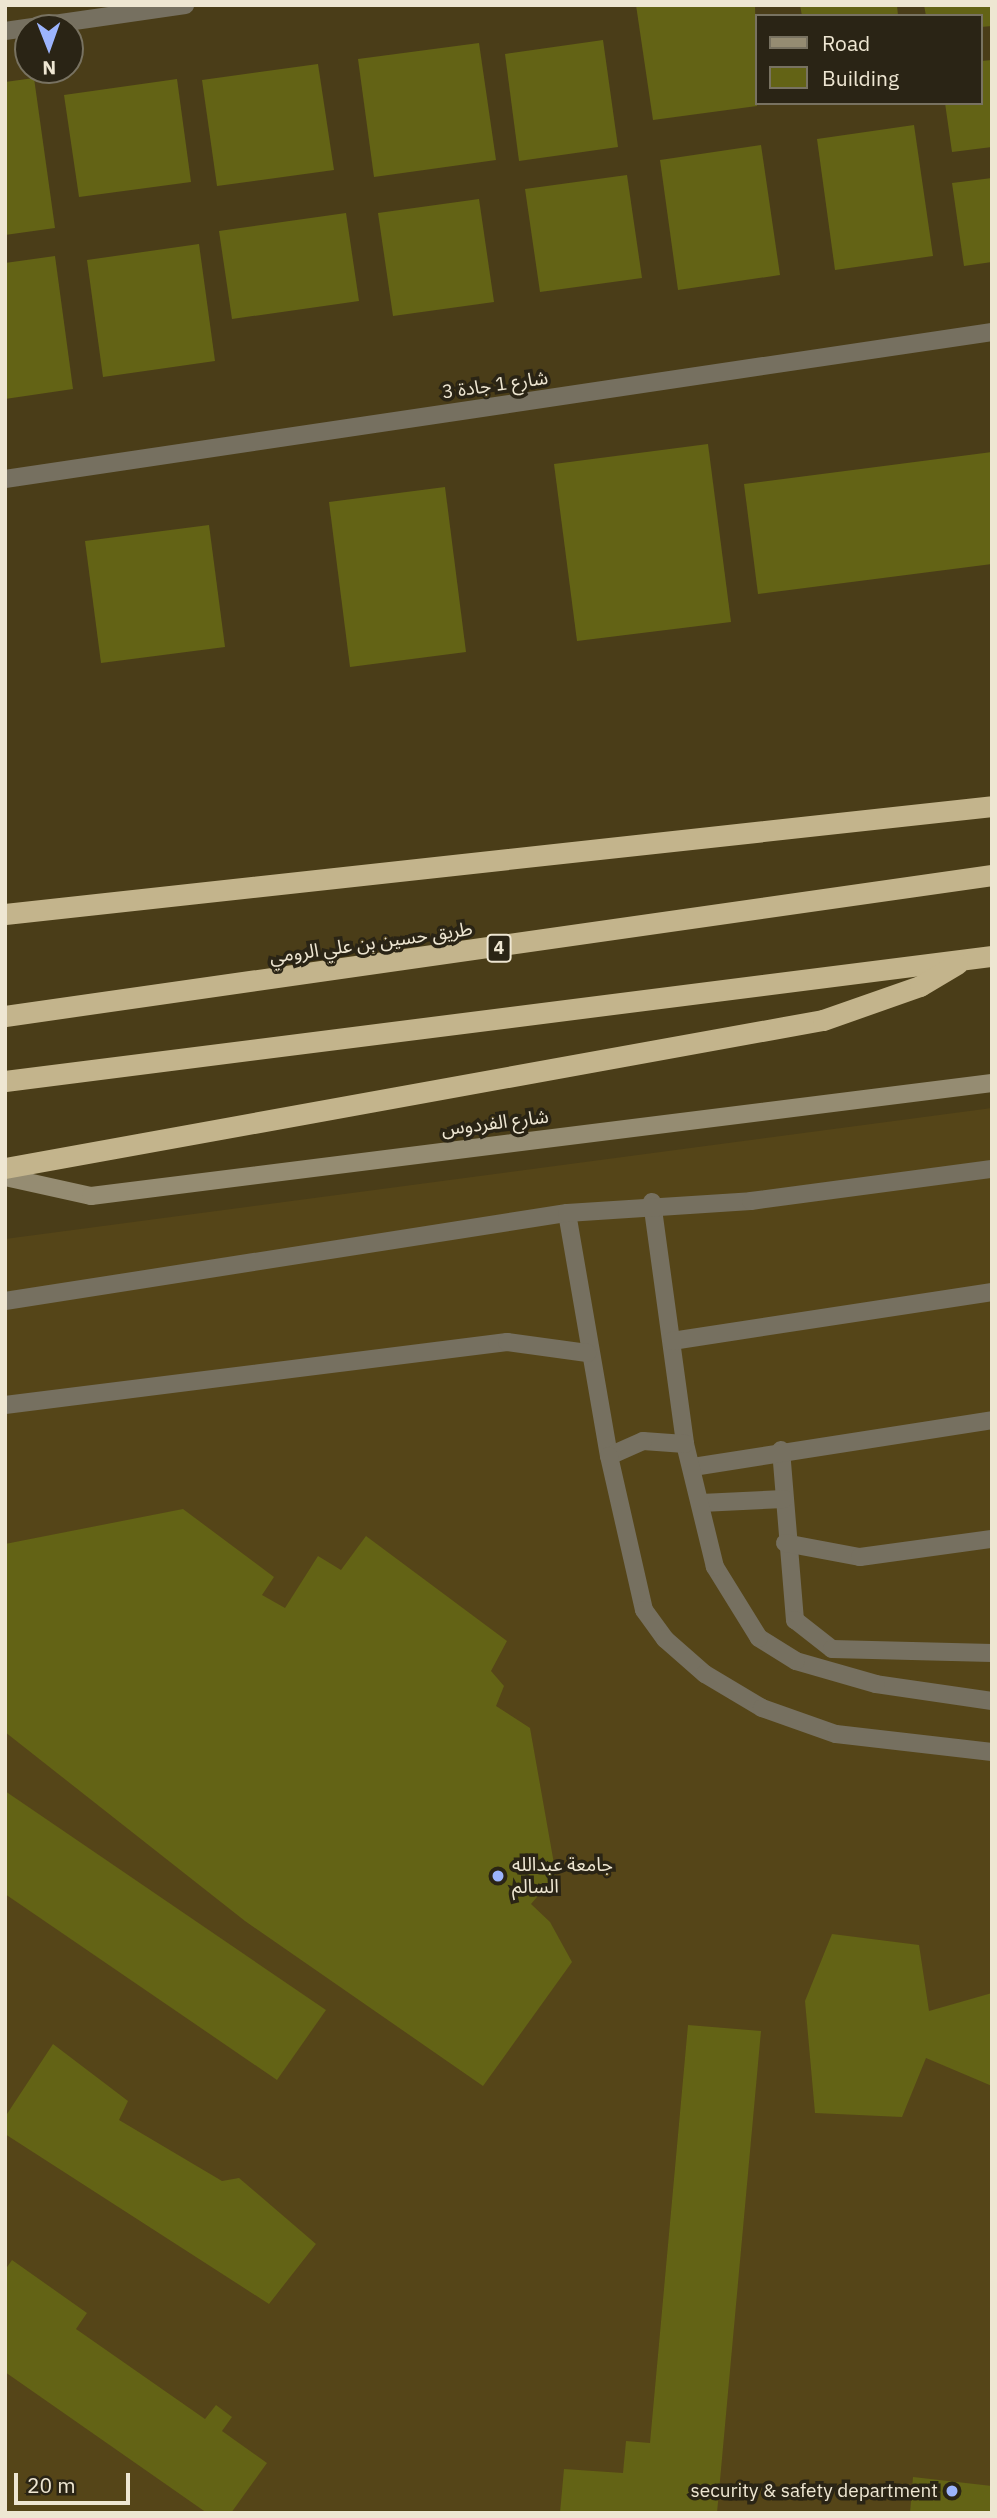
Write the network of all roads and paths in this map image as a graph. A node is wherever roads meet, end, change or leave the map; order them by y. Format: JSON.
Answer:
{"nodes":[{"id":1,"x":185,"y":5,"type":"edge"},
{"id":2,"x":160,"y":7,"type":"edge"},
{"id":3,"x":5,"y":31,"type":"edge"},
{"id":4,"x":992,"y":332,"type":"edge"},
{"id":5,"x":5,"y":479,"type":"edge"},
{"id":6,"x":992,"y":806,"type":"edge"},
{"id":7,"x":992,"y":875,"type":"edge"},
{"id":8,"x":5,"y":901,"type":"edge"},
{"id":9,"x":119,"y":903,"type":"junction"},
{"id":10,"x":5,"y":914,"type":"edge"},
{"id":11,"x":992,"y":956,"type":"edge"},
{"id":12,"x":965,"y":960,"type":"junction"},
{"id":13,"x":5,"y":1016,"type":"edge"},
{"id":14,"x":5,"y":1081,"type":"edge"},
{"id":15,"x":992,"y":1083,"type":"edge"},
{"id":16,"x":5,"y":1168,"type":"edge"},
{"id":17,"x":992,"y":1168,"type":"edge"},
{"id":18,"x":5,"y":1177,"type":"edge"},
{"id":19,"x":652,"y":1202,"type":"junction"},
{"id":20,"x":567,"y":1213,"type":"junction"},
{"id":21,"x":992,"y":1292,"type":"edge"},
{"id":22,"x":5,"y":1301,"type":"edge"},
{"id":23,"x":672,"y":1341,"type":"junction"},
{"id":24,"x":587,"y":1353,"type":"junction"},
{"id":25,"x":5,"y":1405,"type":"edge"},
{"id":26,"x":992,"y":1420,"type":"edge"},
{"id":27,"x":685,"y":1444,"type":"junction"},
{"id":28,"x":781,"y":1450,"type":"junction"},
{"id":29,"x":609,"y":1456,"type":"junction"},
{"id":30,"x":693,"y":1467,"type":"junction"},
{"id":31,"x":784,"y":1499,"type":"junction"},
{"id":32,"x":701,"y":1503,"type":"junction"},
{"id":33,"x":992,"y":1539,"type":"edge"},
{"id":34,"x":785,"y":1542,"type":"junction"},
{"id":35,"x":992,"y":1653,"type":"edge"},
{"id":36,"x":992,"y":1701,"type":"edge"},
{"id":37,"x":992,"y":1752,"type":"edge"}],
"edges":[{"from":1,"to":2,"type":"street"},
{"from":2,"to":3,"type":"street"},
{"from":4,"to":5,"type":"street","name":"شارع 1 جادة 3"},
{"from":6,"to":9,"type":"highway"},
{"from":7,"to":13,"type":"highway","name":"طريق حسين بن علي الرومي","number":"4"},
{"from":8,"to":9,"type":"highway"},
{"from":9,"to":10,"type":"highway"},
{"from":11,"to":12,"type":"highway"},
{"from":12,"to":14,"type":"highway"},
{"from":12,"to":16,"type":"highway"},
{"from":15,"to":18,"type":"street","name":"شارع الفردوس"},
{"from":17,"to":19,"type":"street"},
{"from":19,"to":20,"type":"street"},
{"from":19,"to":23,"type":"street"},
{"from":20,"to":22,"type":"street"},
{"from":20,"to":24,"type":"street"},
{"from":21,"to":23,"type":"street"},
{"from":23,"to":27,"type":"street"},
{"from":24,"to":25,"type":"street"},
{"from":24,"to":29,"type":"street"},
{"from":26,"to":28,"type":"street"},
{"from":27,"to":29,"type":"street"},
{"from":27,"to":30,"type":"street"},
{"from":28,"to":30,"type":"street"},
{"from":28,"to":31,"type":"street"},
{"from":29,"to":37,"type":"street"},
{"from":30,"to":32,"type":"street"},
{"from":31,"to":32,"type":"street"},
{"from":31,"to":34,"type":"street"},
{"from":32,"to":36,"type":"street"},
{"from":33,"to":34,"type":"street"},
{"from":34,"to":35,"type":"street"}]}
